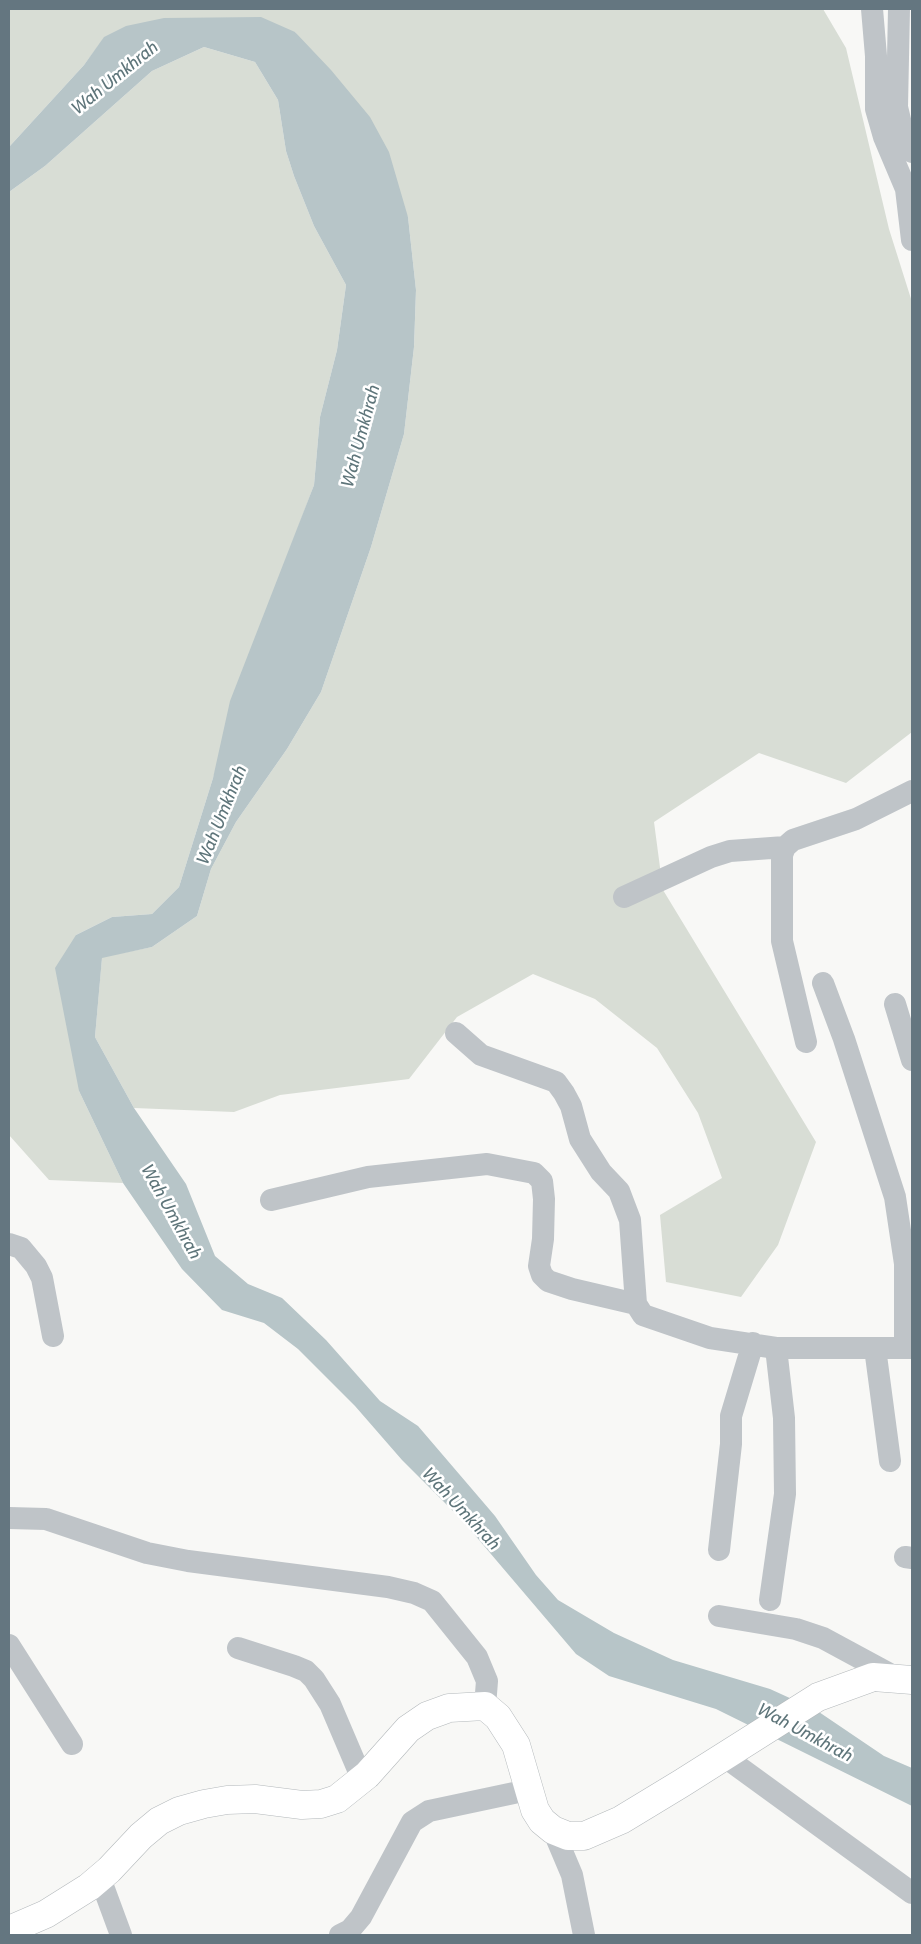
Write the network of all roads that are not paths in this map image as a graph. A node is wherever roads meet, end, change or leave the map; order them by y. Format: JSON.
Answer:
{"nodes":[{"id":1,"x":872,"y":9,"type":"edge"},
{"id":2,"x":899,"y":9,"type":"edge"},
{"id":3,"x":905,"y":91,"type":"edge"},
{"id":4,"x":912,"y":152,"type":"edge"},
{"id":5,"x":912,"y":240,"type":"edge"},
{"id":6,"x":912,"y":791,"type":"edge"},
{"id":7,"x":785,"y":847,"type":"junction"},
{"id":8,"x":624,"y":897,"type":"dead end"},
{"id":9,"x":823,"y":984,"type":"dead end"},
{"id":10,"x":895,"y":1004,"type":"dead end"},
{"id":11,"x":456,"y":1033,"type":"dead end"},
{"id":12,"x":806,"y":1042,"type":"dead end"},
{"id":13,"x":912,"y":1060,"type":"edge"},
{"id":14,"x":271,"y":1200,"type":"dead end"},
{"id":15,"x":9,"y":1244,"type":"edge"},
{"id":16,"x":636,"y":1304,"type":"junction"},
{"id":17,"x":52,"y":1336,"type":"dead end"},
{"id":18,"x":753,"y":1343,"type":"junction"},
{"id":19,"x":776,"y":1348,"type":"junction"},
{"id":20,"x":875,"y":1348,"type":"junction"},
{"id":21,"x":909,"y":1348,"type":"edge"},
{"id":22,"x":890,"y":1461,"type":"dead end"},
{"id":23,"x":9,"y":1518,"type":"edge"},
{"id":24,"x":719,"y":1550,"type":"dead end"},
{"id":25,"x":770,"y":1600,"type":"dead end"},
{"id":26,"x":719,"y":1616,"type":"dead end"},
{"id":27,"x":9,"y":1644,"type":"edge"},
{"id":28,"x":238,"y":1648,"type":"dead end"},
{"id":29,"x":904,"y":1679,"type":"edge"},
{"id":30,"x":485,"y":1706,"type":"junction"},
{"id":31,"x":72,"y":1744,"type":"dead end"},
{"id":32,"x":734,"y":1751,"type":"junction"},
{"id":33,"x":362,"y":1779,"type":"junction"},
{"id":34,"x":528,"y":1790,"type":"junction"},
{"id":35,"x":553,"y":1830,"type":"junction"},
{"id":36,"x":100,"y":1878,"type":"junction"},
{"id":37,"x":912,"y":1893,"type":"edge"},
{"id":38,"x":9,"y":1930,"type":"edge"},
{"id":39,"x":121,"y":1935,"type":"edge"},
{"id":40,"x":340,"y":1935,"type":"edge"},
{"id":41,"x":584,"y":1935,"type":"edge"}],
"edges":[{"from":1,"to":5,"type":"street"},
{"from":2,"to":3,"type":"street"},
{"from":3,"to":4,"type":"street"},
{"from":6,"to":7,"type":"street"},
{"from":7,"to":8,"type":"street"},
{"from":7,"to":12,"type":"street"},
{"from":9,"to":21,"type":"street"},
{"from":10,"to":13,"type":"street"},
{"from":11,"to":16,"type":"street"},
{"from":14,"to":16,"type":"street"},
{"from":15,"to":17,"type":"street"},
{"from":16,"to":18,"type":"street"},
{"from":18,"to":19,"type":"street"},
{"from":18,"to":24,"type":"street"},
{"from":19,"to":20,"type":"street"},
{"from":19,"to":25,"type":"street"},
{"from":20,"to":21,"type":"street"},
{"from":20,"to":22,"type":"street"},
{"from":23,"to":30,"type":"street"},
{"from":26,"to":29,"type":"street"},
{"from":27,"to":31,"type":"street"},
{"from":28,"to":33,"type":"street"},
{"from":29,"to":32,"type":"highway"},
{"from":30,"to":33,"type":"highway"},
{"from":30,"to":34,"type":"highway"},
{"from":32,"to":35,"type":"highway"},
{"from":32,"to":37,"type":"street"},
{"from":33,"to":36,"type":"highway"},
{"from":34,"to":35,"type":"highway"},
{"from":34,"to":40,"type":"street"},
{"from":35,"to":41,"type":"street"},
{"from":36,"to":38,"type":"highway"},
{"from":36,"to":39,"type":"street"}]}
